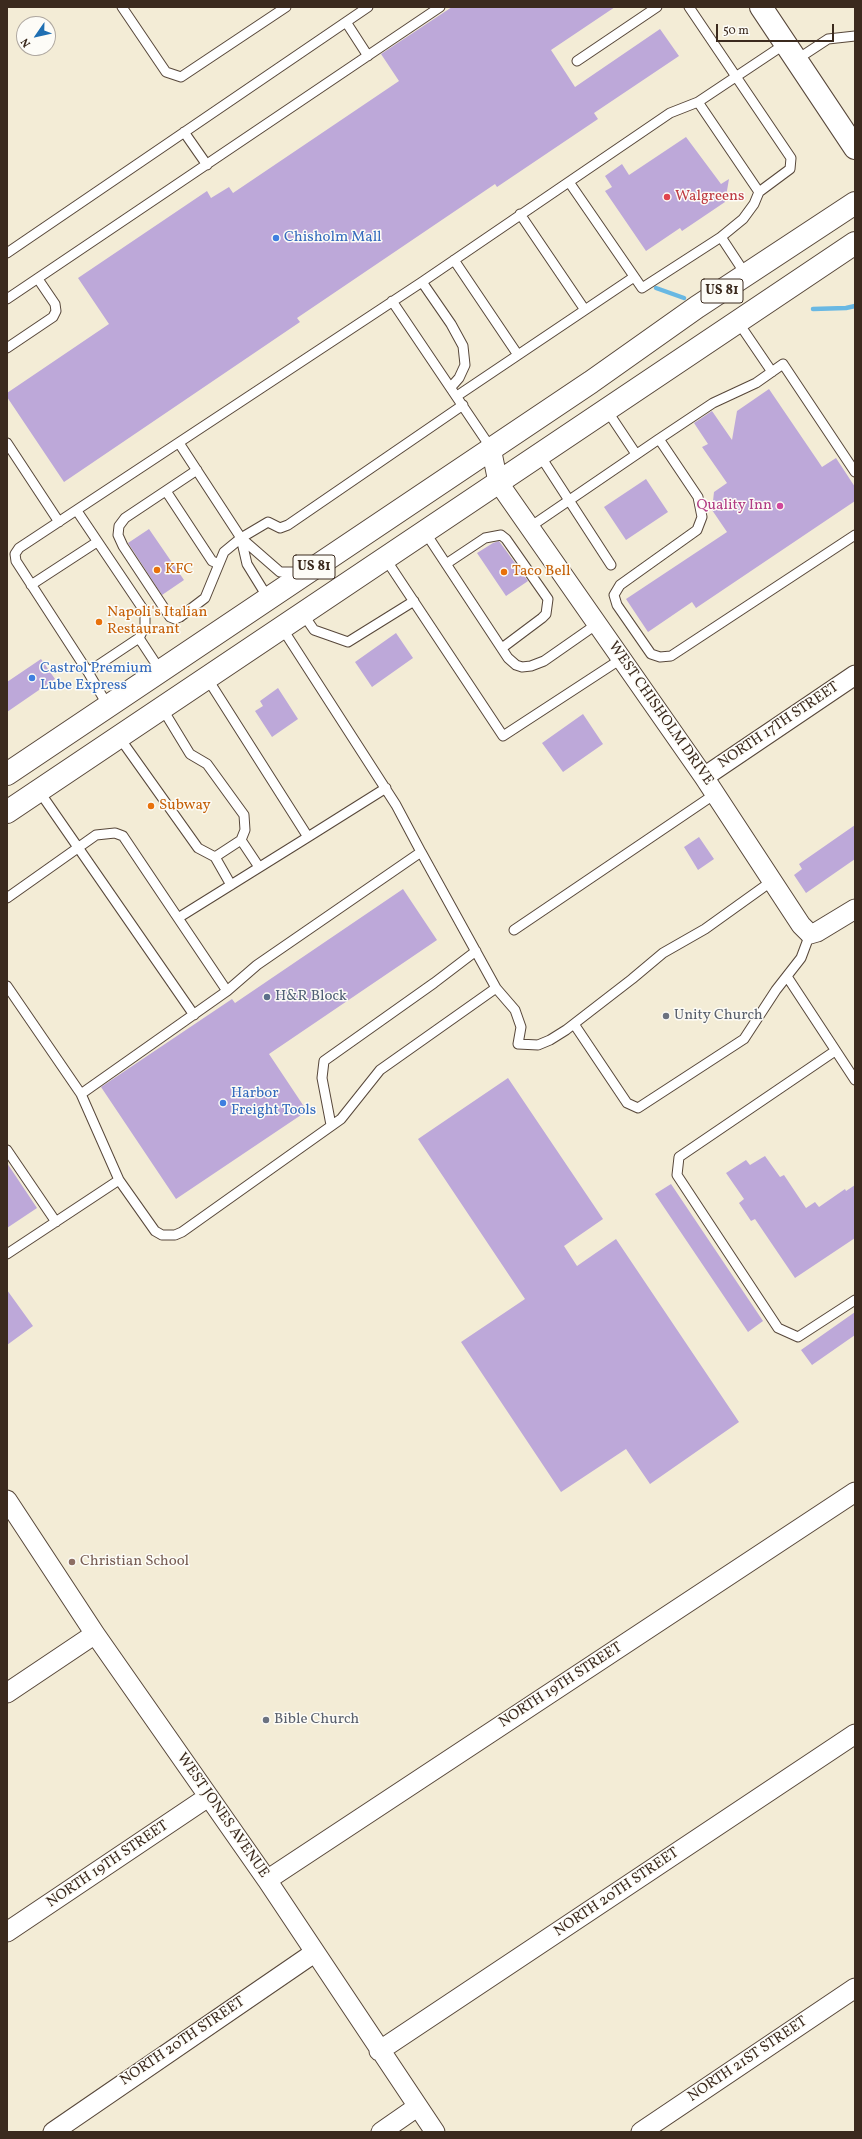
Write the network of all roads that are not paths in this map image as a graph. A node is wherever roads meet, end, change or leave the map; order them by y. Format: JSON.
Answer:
{"nodes":[{"id":1,"x":122,"y":7,"type":"edge"},
{"id":2,"x":286,"y":7,"type":"edge"},
{"id":3,"x":368,"y":7,"type":"edge"},
{"id":4,"x":440,"y":7,"type":"edge"},
{"id":5,"x":657,"y":7,"type":"edge"},
{"id":6,"x":689,"y":7,"type":"edge"},
{"id":7,"x":761,"y":7,"type":"edge"},
{"id":8,"x":346,"y":22,"type":"junction"},
{"id":9,"x":855,"y":36,"type":"edge"},
{"id":10,"x":791,"y":52,"type":"junction"},
{"id":11,"x":368,"y":56,"type":"junction"},
{"id":12,"x":577,"y":60,"type":"dead end"},
{"id":13,"x":736,"y":76,"type":"junction"},
{"id":14,"x":698,"y":102,"type":"junction"},
{"id":15,"x":184,"y":132,"type":"junction"},
{"id":16,"x":855,"y":148,"type":"edge"},
{"id":17,"x":207,"y":165,"type":"junction"},
{"id":18,"x":569,"y":182,"type":"junction"},
{"id":19,"x":759,"y":192,"type":"junction"},
{"id":20,"x":855,"y":203,"type":"edge"},
{"id":21,"x":520,"y":214,"type":"junction"},
{"id":22,"x":720,"y":237,"type":"junction"},
{"id":23,"x":855,"y":243,"type":"edge"},
{"id":24,"x":7,"y":252,"type":"edge"},
{"id":25,"x":454,"y":260,"type":"junction"},
{"id":26,"x":746,"y":275,"type":"junction"},
{"id":27,"x":634,"y":276,"type":"junction"},
{"id":28,"x":38,"y":278,"type":"junction"},
{"id":29,"x":422,"y":282,"type":"junction"},
{"id":30,"x":7,"y":299,"type":"edge"},
{"id":31,"x":392,"y":301,"type":"junction"},
{"id":32,"x":585,"y":310,"type":"junction"},
{"id":33,"x":738,"y":321,"type":"junction"},
{"id":34,"x":7,"y":348,"type":"edge"},
{"id":35,"x":518,"y":355,"type":"junction"},
{"id":36,"x":772,"y":372,"type":"junction"},
{"id":37,"x":451,"y":387,"type":"junction"},
{"id":38,"x":457,"y":396,"type":"junction"},
{"id":39,"x":463,"y":405,"type":"junction"},
{"id":40,"x":606,"y":410,"type":"junction"},
{"id":41,"x":659,"y":439,"type":"junction"},
{"id":42,"x":7,"y":443,"type":"edge"},
{"id":43,"x":179,"y":443,"type":"junction"},
{"id":44,"x":491,"y":448,"type":"junction"},
{"id":45,"x":538,"y":454,"type":"junction"},
{"id":46,"x":636,"y":454,"type":"junction"},
{"id":47,"x":197,"y":470,"type":"junction"},
{"id":48,"x":855,"y":472,"type":"edge"},
{"id":49,"x":498,"y":482,"type":"junction"},
{"id":50,"x":166,"y":491,"type":"junction"},
{"id":51,"x":569,"y":500,"type":"junction"},
{"id":52,"x":77,"y":511,"type":"junction"},
{"id":53,"x":59,"y":522,"type":"junction"},
{"id":54,"x":530,"y":527,"type":"junction"},
{"id":55,"x":425,"y":532,"type":"junction"},
{"id":56,"x":855,"y":535,"type":"edge"},
{"id":57,"x":241,"y":538,"type":"junction"},
{"id":58,"x":97,"y":542,"type":"junction"},
{"id":59,"x":385,"y":558,"type":"junction"},
{"id":60,"x":219,"y":564,"type":"junction"},
{"id":61,"x":446,"y":564,"type":"junction"},
{"id":62,"x":612,"y":564,"type":"dead end"},
{"id":63,"x":307,"y":572,"type":"junction"},
{"id":64,"x":31,"y":585,"type":"junction"},
{"id":65,"x":155,"y":595,"type":"junction"},
{"id":66,"x":268,"y":598,"type":"junction"},
{"id":67,"x":414,"y":601,"type":"junction"},
{"id":68,"x":146,"y":612,"type":"junction"},
{"id":69,"x":302,"y":614,"type":"junction"},
{"id":70,"x":597,"y":624,"type":"junction"},
{"id":71,"x":282,"y":628,"type":"junction"},
{"id":72,"x":139,"y":638,"type":"junction"},
{"id":73,"x":502,"y":648,"type":"junction"},
{"id":74,"x":621,"y":659,"type":"junction"},
{"id":75,"x":160,"y":670,"type":"junction"},
{"id":76,"x":88,"y":672,"type":"junction"},
{"id":77,"x":855,"y":675,"type":"edge"},
{"id":78,"x":207,"y":678,"type":"junction"},
{"id":79,"x":108,"y":706,"type":"junction"},
{"id":80,"x":162,"y":708,"type":"junction"},
{"id":81,"x":119,"y":737,"type":"junction"},
{"id":82,"x":7,"y":774,"type":"edge"},
{"id":83,"x":704,"y":777,"type":"junction"},
{"id":84,"x":386,"y":788,"type":"junction"},
{"id":85,"x":39,"y":791,"type":"junction"},
{"id":86,"x":715,"y":794,"type":"junction"},
{"id":87,"x":7,"y":812,"type":"edge"},
{"id":88,"x":308,"y":837,"type":"junction"},
{"id":89,"x":241,"y":840,"type":"junction"},
{"id":90,"x":78,"y":847,"type":"junction"},
{"id":91,"x":421,"y":852,"type":"junction"},
{"id":92,"x":215,"y":857,"type":"junction"},
{"id":93,"x":259,"y":867,"type":"junction"},
{"id":94,"x":772,"y":881,"type":"junction"},
{"id":95,"x":231,"y":885,"type":"junction"},
{"id":96,"x":7,"y":898,"type":"edge"},
{"id":97,"x":855,"y":909,"type":"edge"},
{"id":98,"x":178,"y":918,"type":"junction"},
{"id":99,"x":514,"y":930,"type":"dead end"},
{"id":100,"x":810,"y":934,"type":"junction"},
{"id":101,"x":476,"y":951,"type":"junction"},
{"id":102,"x":788,"y":978,"type":"junction"},
{"id":103,"x":7,"y":986,"type":"edge"},
{"id":104,"x":496,"y":988,"type":"junction"},
{"id":105,"x":227,"y":991,"type":"junction"},
{"id":106,"x":194,"y":1015,"type":"junction"},
{"id":107,"x":574,"y":1024,"type":"junction"},
{"id":108,"x":835,"y":1051,"type":"junction"},
{"id":109,"x":855,"y":1080,"type":"edge"},
{"id":110,"x":81,"y":1094,"type":"junction"},
{"id":111,"x":331,"y":1125,"type":"junction"},
{"id":112,"x":7,"y":1150,"type":"edge"},
{"id":113,"x":119,"y":1180,"type":"junction"},
{"id":114,"x":56,"y":1222,"type":"junction"},
{"id":115,"x":7,"y":1254,"type":"edge"},
{"id":116,"x":855,"y":1300,"type":"edge"},
{"id":117,"x":855,"y":1492,"type":"edge"},
{"id":118,"x":7,"y":1500,"type":"edge"},
{"id":119,"x":95,"y":1634,"type":"junction"},
{"id":120,"x":7,"y":1693,"type":"edge"},
{"id":121,"x":855,"y":1734,"type":"edge"},
{"id":122,"x":208,"y":1797,"type":"junction"},
{"id":123,"x":267,"y":1880,"type":"junction"},
{"id":124,"x":7,"y":1932,"type":"edge"},
{"id":125,"x":314,"y":1953,"type":"junction"},
{"id":126,"x":855,"y":1988,"type":"edge"},
{"id":127,"x":379,"y":2051,"type":"junction"},
{"id":128,"x":417,"y":2107,"type":"junction"},
{"id":129,"x":53,"y":2132,"type":"edge"},
{"id":130,"x":381,"y":2132,"type":"edge"},
{"id":131,"x":435,"y":2132,"type":"edge"},
{"id":132,"x":641,"y":2132,"type":"edge"}],
"edges":[{"from":1,"to":2,"type":"lane"},
{"from":3,"to":8,"type":"lane"},
{"from":4,"to":11,"type":"lane"},
{"from":5,"to":12,"type":"lane"},
{"from":6,"to":13,"type":"lane"},
{"from":7,"to":10,"type":"main road"},
{"from":8,"to":11,"type":"lane"},
{"from":8,"to":15,"type":"lane"},
{"from":9,"to":10,"type":"lane"},
{"from":10,"to":13,"type":"lane"},
{"from":10,"to":16,"type":"main road"},
{"from":11,"to":17,"type":"lane"},
{"from":13,"to":14,"type":"lane"},
{"from":13,"to":19,"type":"lane"},
{"from":14,"to":18,"type":"lane"},
{"from":14,"to":19,"type":"lane"},
{"from":15,"to":17,"type":"lane"},
{"from":15,"to":24,"type":"lane"},
{"from":17,"to":28,"type":"lane"},
{"from":18,"to":21,"type":"lane"},
{"from":18,"to":27,"type":"lane"},
{"from":19,"to":22,"type":"lane"},
{"from":20,"to":26,"type":"main road","number":"US 81"},
{"from":21,"to":25,"type":"lane"},
{"from":21,"to":32,"type":"lane"},
{"from":22,"to":26,"type":"lane"},
{"from":22,"to":27,"type":"lane"},
{"from":23,"to":33,"type":"main road","number":"US 81"},
{"from":25,"to":29,"type":"lane"},
{"from":25,"to":35,"type":"lane"},
{"from":26,"to":44,"type":"main road","number":"US 81"},
{"from":27,"to":32,"type":"lane"},
{"from":28,"to":30,"type":"lane"},
{"from":28,"to":34,"type":"lane"},
{"from":29,"to":31,"type":"lane"},
{"from":29,"to":37,"type":"lane"},
{"from":31,"to":37,"type":"lane"},
{"from":31,"to":43,"type":"lane"},
{"from":32,"to":35,"type":"lane"},
{"from":33,"to":36,"type":"lane"},
{"from":33,"to":40,"type":"main road","number":"US 81"},
{"from":35,"to":38,"type":"lane"},
{"from":36,"to":41,"type":"lane"},
{"from":36,"to":48,"type":"lane"},
{"from":37,"to":38,"type":"lane"},
{"from":38,"to":39,"type":"lane"},
{"from":39,"to":44,"type":"lane"},
{"from":39,"to":57,"type":"lane"},
{"from":40,"to":45,"type":"main road","number":"US 81"},
{"from":40,"to":46,"type":"lane"},
{"from":41,"to":46,"type":"lane"},
{"from":41,"to":56,"type":"lane"},
{"from":42,"to":53,"type":"lane"},
{"from":43,"to":47,"type":"lane"},
{"from":43,"to":52,"type":"lane"},
{"from":44,"to":49,"type":"street","name":"WEST CHISHOLM DRIVE"},
{"from":44,"to":63,"type":"main road","number":"US 81"},
{"from":45,"to":49,"type":"main road","number":"US 81"},
{"from":45,"to":51,"type":"lane"},
{"from":46,"to":51,"type":"lane"},
{"from":47,"to":50,"type":"lane"},
{"from":47,"to":57,"type":"lane"},
{"from":49,"to":54,"type":"street","name":"WEST CHISHOLM DRIVE"},
{"from":49,"to":55,"type":"main road","number":"US 81"},
{"from":50,"to":60,"type":"lane"},
{"from":50,"to":65,"type":"lane"},
{"from":51,"to":54,"type":"lane"},
{"from":51,"to":62,"type":"lane"},
{"from":52,"to":53,"type":"lane"},
{"from":52,"to":58,"type":"lane"},
{"from":53,"to":64,"type":"lane"},
{"from":54,"to":70,"type":"street","name":"WEST CHISHOLM DRIVE"},
{"from":55,"to":59,"type":"main road","number":"US 81"},
{"from":55,"to":61,"type":"lane"},
{"from":57,"to":60,"type":"lane"},
{"from":57,"to":63,"type":"lane"},
{"from":57,"to":66,"type":"lane"},
{"from":58,"to":64,"type":"lane"},
{"from":58,"to":68,"type":"lane"},
{"from":59,"to":67,"type":"lane"},
{"from":59,"to":69,"type":"main road","number":"US 81"},
{"from":60,"to":65,"type":"lane"},
{"from":61,"to":73,"type":"lane"},
{"from":61,"to":73,"type":"lane"},
{"from":63,"to":66,"type":"main road","number":"US 81"},
{"from":64,"to":76,"type":"lane"},
{"from":65,"to":68,"type":"lane"},
{"from":66,"to":75,"type":"main road","number":"US 81"},
{"from":67,"to":69,"type":"lane"},
{"from":67,"to":74,"type":"lane"},
{"from":68,"to":72,"type":"lane"},
{"from":69,"to":71,"type":"main road","number":"US 81"},
{"from":70,"to":73,"type":"lane"},
{"from":70,"to":74,"type":"street","name":"WEST CHISHOLM DRIVE"},
{"from":71,"to":78,"type":"main road","number":"US 81"},
{"from":71,"to":84,"type":"lane"},
{"from":72,"to":75,"type":"lane"},
{"from":72,"to":76,"type":"lane"},
{"from":74,"to":83,"type":"street","name":"WEST CHISHOLM DRIVE"},
{"from":75,"to":79,"type":"main road","number":"US 81"},
{"from":76,"to":79,"type":"lane"},
{"from":77,"to":83,"type":"street","name":"NORTH 17TH STREET"},
{"from":78,"to":80,"type":"main road","number":"US 81"},
{"from":78,"to":88,"type":"lane"},
{"from":79,"to":82,"type":"main road","number":"US 81"},
{"from":80,"to":81,"type":"main road","number":"US 81"},
{"from":80,"to":89,"type":"lane"},
{"from":81,"to":85,"type":"main road","number":"US 81"},
{"from":81,"to":92,"type":"lane"},
{"from":83,"to":86,"type":"street","name":"WEST CHISHOLM DRIVE"},
{"from":84,"to":88,"type":"lane"},
{"from":84,"to":91,"type":"lane"},
{"from":85,"to":87,"type":"main road","number":"US 81"},
{"from":85,"to":90,"type":"lane"},
{"from":86,"to":94,"type":"street","name":"WEST CHISHOLM DRIVE"},
{"from":86,"to":99,"type":"lane"},
{"from":88,"to":93,"type":"lane"},
{"from":89,"to":92,"type":"lane"},
{"from":89,"to":93,"type":"lane"},
{"from":90,"to":96,"type":"lane"},
{"from":90,"to":98,"type":"lane"},
{"from":90,"to":106,"type":"lane"},
{"from":91,"to":101,"type":"lane"},
{"from":91,"to":105,"type":"lane"},
{"from":92,"to":95,"type":"lane"},
{"from":93,"to":95,"type":"lane"},
{"from":94,"to":100,"type":"street","name":"WEST CHISHOLM DRIVE"},
{"from":94,"to":107,"type":"lane"},
{"from":95,"to":98,"type":"lane"},
{"from":97,"to":100,"type":"street"},
{"from":98,"to":105,"type":"lane"},
{"from":100,"to":102,"type":"lane"},
{"from":101,"to":104,"type":"lane"},
{"from":101,"to":111,"type":"lane"},
{"from":102,"to":107,"type":"lane"},
{"from":102,"to":108,"type":"lane"},
{"from":103,"to":110,"type":"lane"},
{"from":104,"to":107,"type":"lane"},
{"from":104,"to":111,"type":"lane"},
{"from":105,"to":106,"type":"lane"},
{"from":106,"to":110,"type":"lane"},
{"from":108,"to":109,"type":"lane"},
{"from":108,"to":116,"type":"lane"},
{"from":110,"to":113,"type":"lane"},
{"from":111,"to":113,"type":"lane"},
{"from":112,"to":114,"type":"lane"},
{"from":113,"to":114,"type":"lane"},
{"from":114,"to":115,"type":"lane"},
{"from":117,"to":123,"type":"street","name":"NORTH 19TH STREET"},
{"from":118,"to":119,"type":"street","name":"WEST JONES AVENUE"},
{"from":119,"to":120,"type":"street"},
{"from":119,"to":122,"type":"street","name":"WEST JONES AVENUE"},
{"from":121,"to":127,"type":"street","name":"NORTH 20TH STREET"},
{"from":122,"to":123,"type":"street","name":"WEST JONES AVENUE"},
{"from":122,"to":124,"type":"street","name":"NORTH 19TH STREET"},
{"from":123,"to":125,"type":"street","name":"WEST JONES AVENUE"},
{"from":125,"to":127,"type":"street","name":"WEST JONES AVENUE"},
{"from":125,"to":129,"type":"street","name":"NORTH 20TH STREET"},
{"from":126,"to":132,"type":"street","name":"NORTH 21ST STREET"},
{"from":127,"to":128,"type":"street","name":"WEST JONES AVENUE"},
{"from":128,"to":130,"type":"street"},
{"from":128,"to":131,"type":"street","name":"WEST JONES AVENUE"}]}
